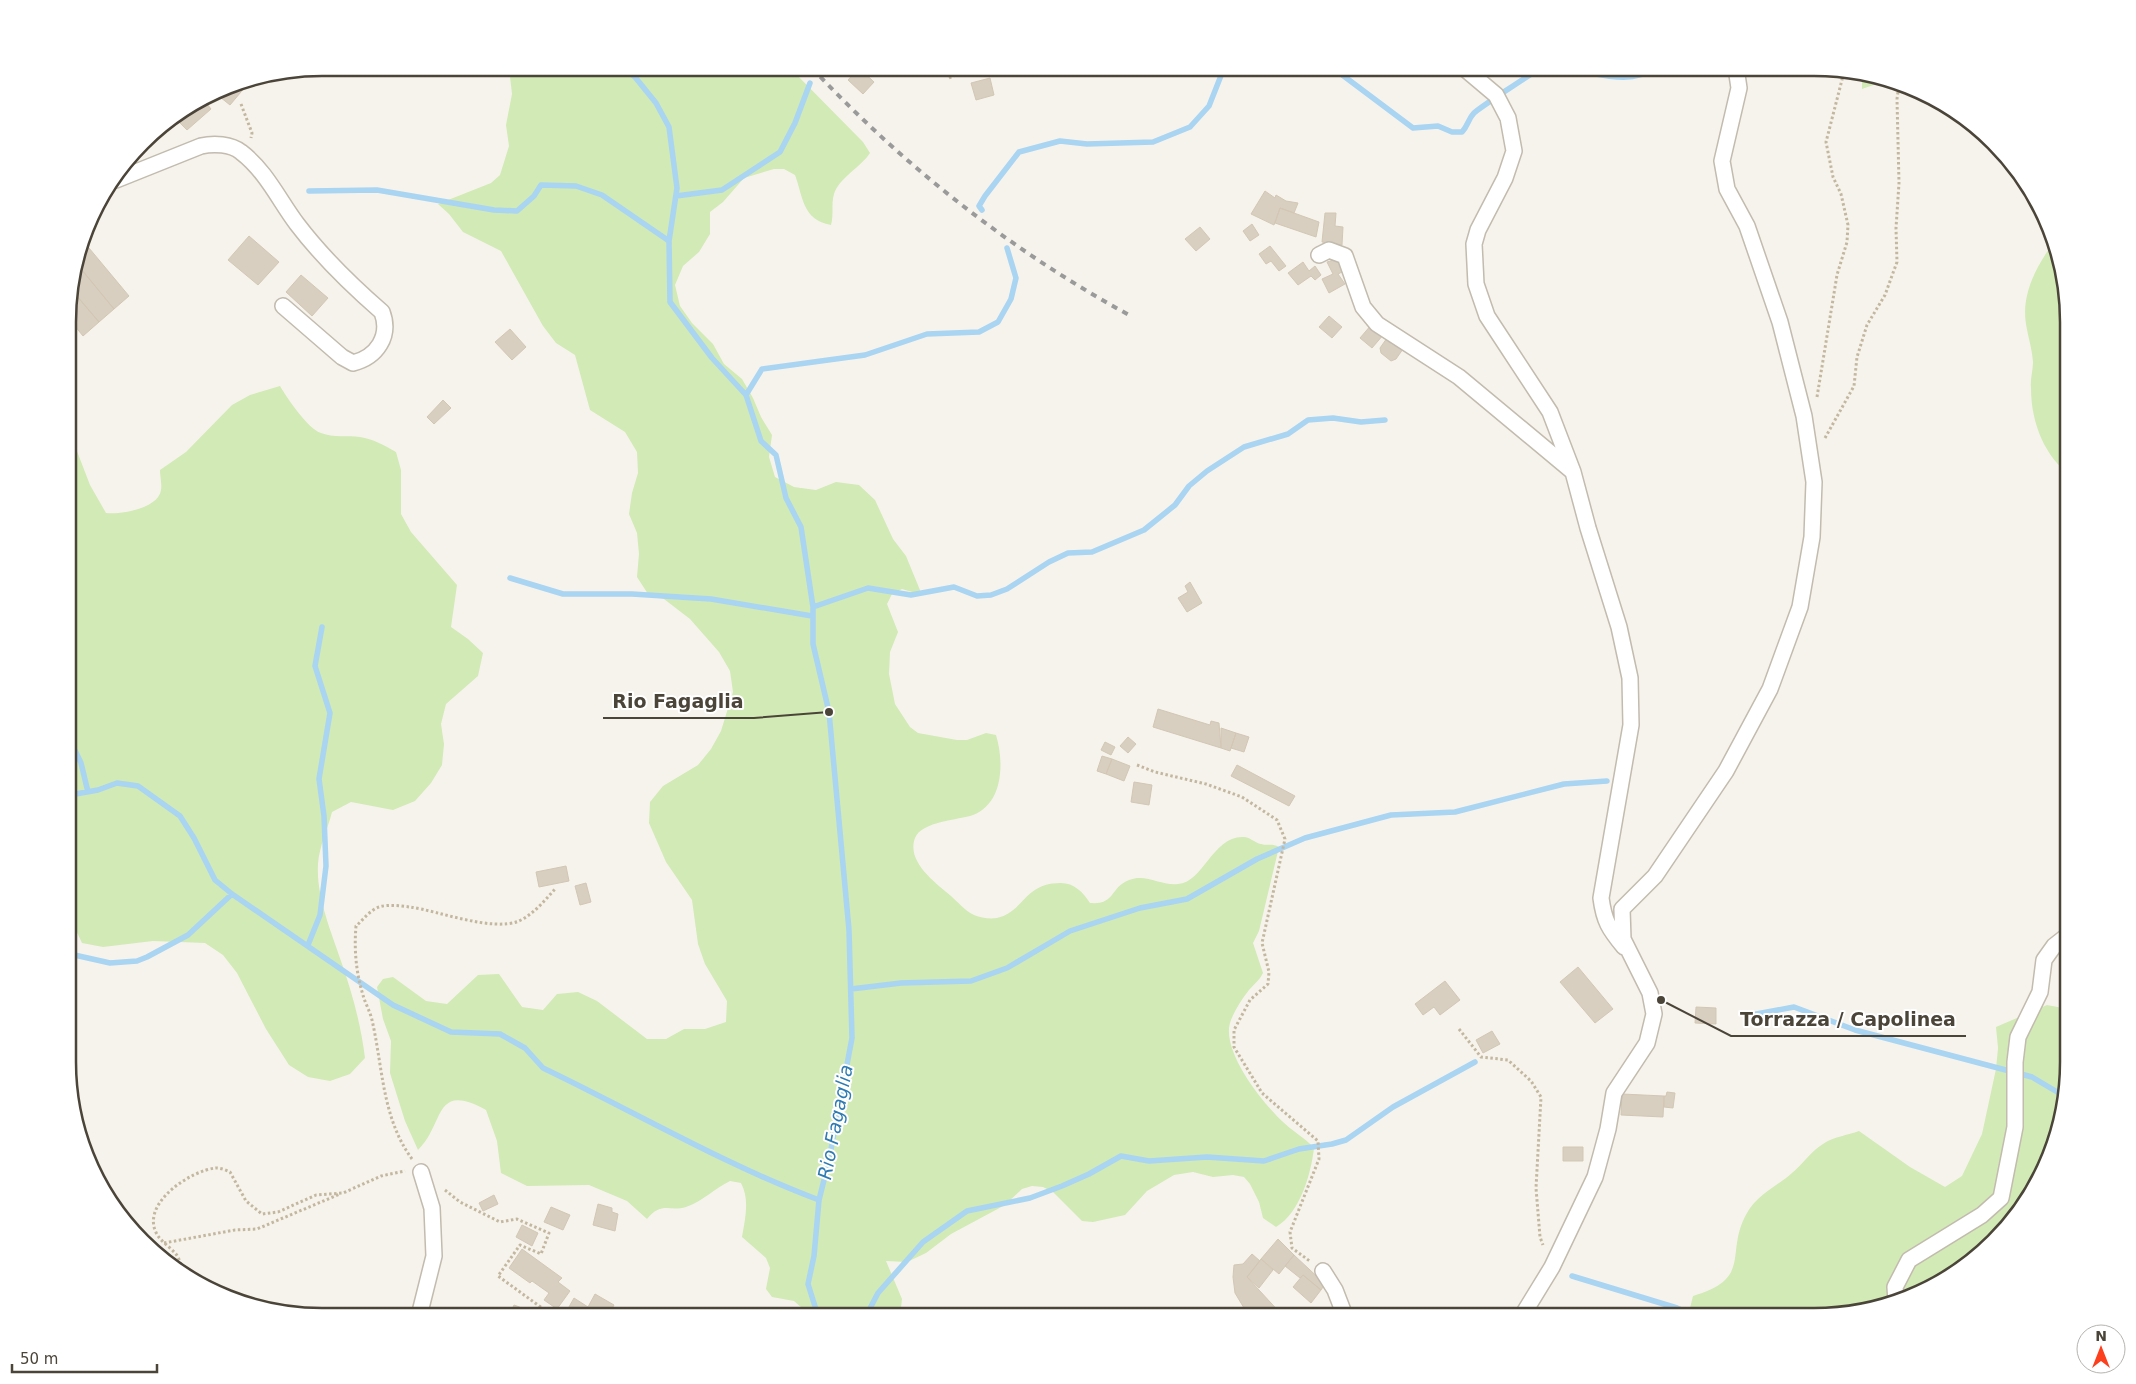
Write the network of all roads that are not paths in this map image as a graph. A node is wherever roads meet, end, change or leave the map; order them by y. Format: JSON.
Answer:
{"nodes":[{"id":1,"x":1473,"y":76,"type":"edge"},
{"id":2,"x":1737,"y":76,"type":"edge"},
{"id":3,"x":125,"y":176,"type":"edge"},
{"id":4,"x":1319,"y":255,"type":"dead end"},
{"id":5,"x":283,"y":306,"type":"dead end"},
{"id":6,"x":1573,"y":472,"type":"junction"},
{"id":7,"x":2060,"y":941,"type":"edge"},
{"id":8,"x":1628,"y":952,"type":"junction"},
{"id":9,"x":421,"y":1172,"type":"road end"},
{"id":10,"x":1323,"y":1271,"type":"road end"},
{"id":11,"x":1895,"y":1294,"type":"edge"},
{"id":12,"x":421,"y":1308,"type":"edge"},
{"id":13,"x":1342,"y":1308,"type":"edge"},
{"id":14,"x":1527,"y":1308,"type":"edge"}],
"edges":[{"from":1,"to":6,"type":"street"},
{"from":2,"to":8,"type":"street"},
{"from":3,"to":5,"type":"street"},
{"from":4,"to":6,"type":"street"},
{"from":6,"to":8,"type":"street"},
{"from":7,"to":11,"type":"street"},
{"from":8,"to":14,"type":"street"},
{"from":9,"to":12,"type":"street"},
{"from":10,"to":13,"type":"street"}]}
